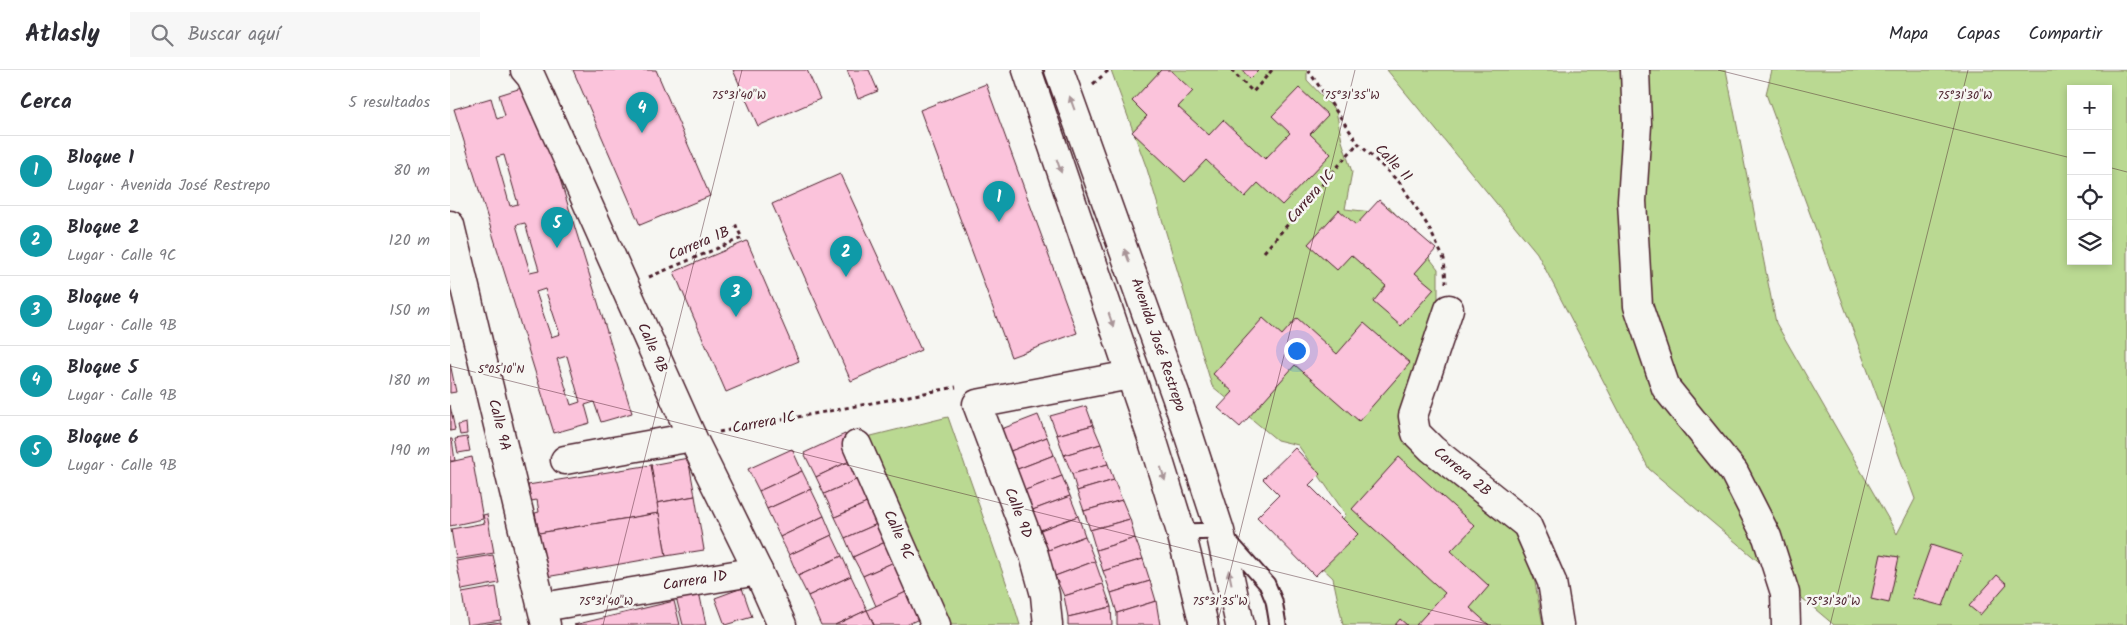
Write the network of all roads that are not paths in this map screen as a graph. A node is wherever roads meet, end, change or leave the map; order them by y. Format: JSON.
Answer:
{"nodes":[{"id":1,"x":525,"y":70,"type":"edge"},
{"id":2,"x":1027,"y":70,"type":"edge"},
{"id":3,"x":1059,"y":70,"type":"edge"},
{"id":4,"x":1635,"y":70,"type":"edge"},
{"id":5,"x":450,"y":226,"type":"edge"},
{"id":6,"x":456,"y":272,"type":"edge"},
{"id":7,"x":1449,"y":309,"type":"road end"},
{"id":8,"x":1130,"y":375,"type":"junction"},
{"id":9,"x":692,"y":437,"type":"junction"},
{"id":10,"x":858,"y":445,"type":"dead end"},
{"id":11,"x":565,"y":460,"type":"dead end"},
{"id":12,"x":1220,"y":531,"type":"junction"},
{"id":13,"x":1181,"y":532,"type":"junction"},
{"id":14,"x":758,"y":571,"type":"junction"},
{"id":15,"x":545,"y":616,"type":"edge"},
{"id":16,"x":782,"y":625,"type":"edge"},
{"id":17,"x":936,"y":625,"type":"edge"},
{"id":18,"x":1048,"y":625,"type":"edge"},
{"id":19,"x":1204,"y":625,"type":"edge"},
{"id":20,"x":1240,"y":625,"type":"edge"},
{"id":21,"x":1278,"y":625,"type":"edge"},
{"id":22,"x":1559,"y":625,"type":"edge"},
{"id":23,"x":1786,"y":625,"type":"edge"}],
"edges":[{"from":1,"to":9,"type":"street","name":"Calle 9B"},
{"from":2,"to":8,"type":"street","one_way":true},
{"from":12,"to":3,"type":"street","name":"Avenida José Restrepo","one_way":true},
{"from":4,"to":23,"type":"street"},
{"from":5,"to":6,"type":"street","name":"Calle 9A"},
{"from":6,"to":15,"type":"street","name":"Calle 9A"},
{"from":7,"to":22,"type":"street","name":"Carrera 2B"},
{"from":8,"to":13,"type":"street","one_way":true},
{"from":8,"to":18,"type":"street","name":"Calle 9D"},
{"from":9,"to":11,"type":"street"},
{"from":9,"to":14,"type":"street","name":"Calle 9B"},
{"from":10,"to":17,"type":"street","name":"Calle 9C"},
{"from":12,"to":13,"type":"lane"},
{"from":20,"to":12,"type":"street","name":"Avenida José Restrepo","one_way":true},
{"from":12,"to":21,"type":"lane"},
{"from":13,"to":19,"type":"street"},
{"from":14,"to":15,"type":"street","name":"Carrera 1D"},
{"from":14,"to":16,"type":"street","name":"Calle 9B"}]}
